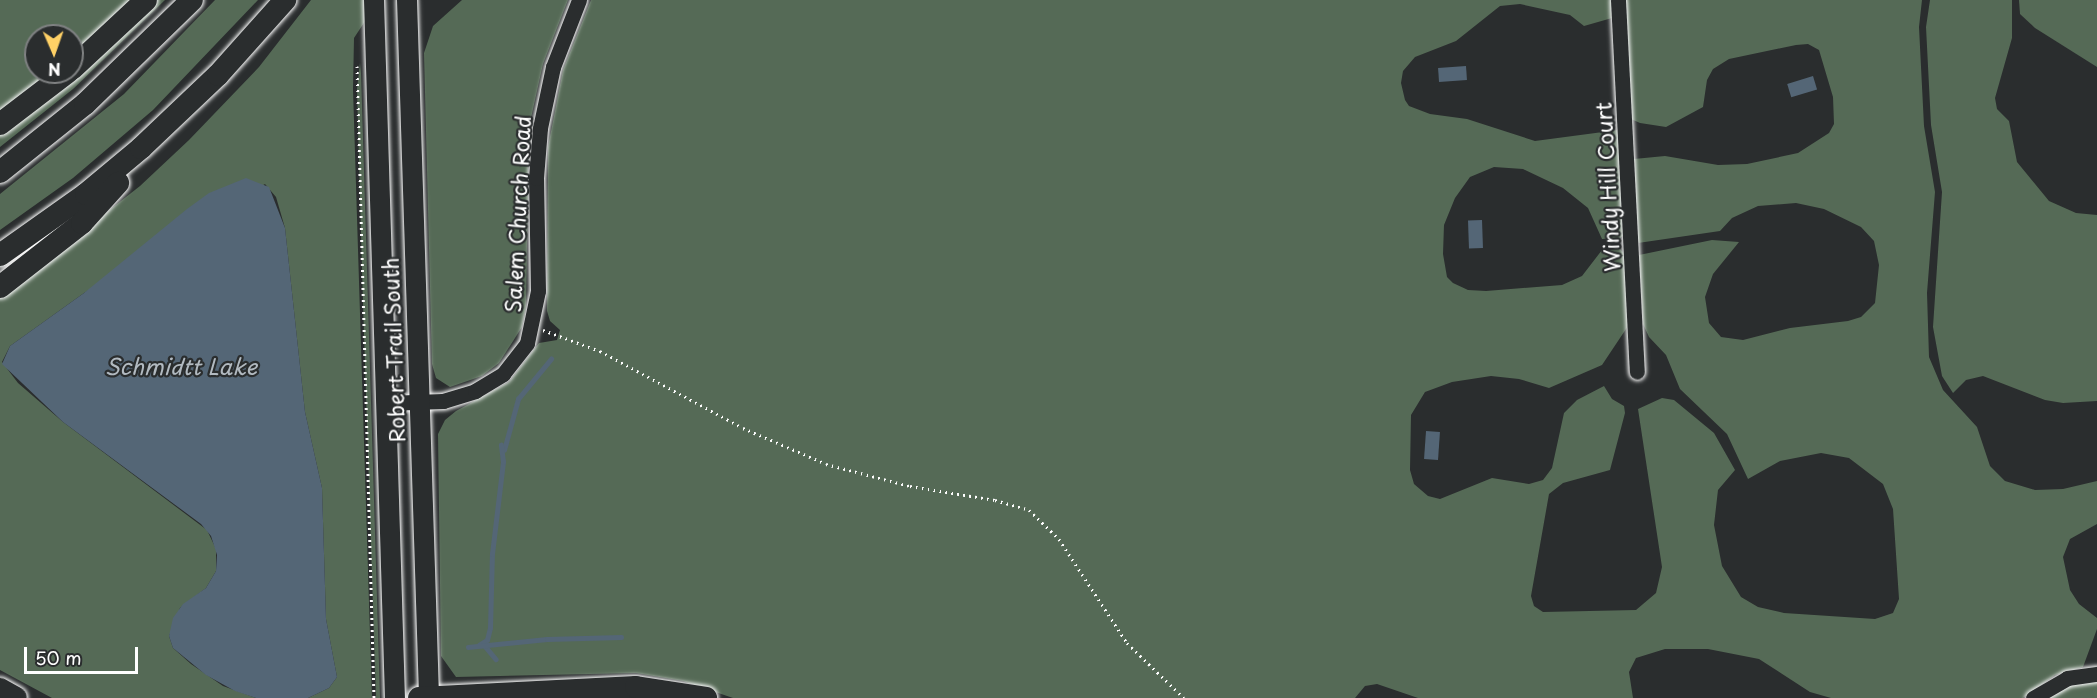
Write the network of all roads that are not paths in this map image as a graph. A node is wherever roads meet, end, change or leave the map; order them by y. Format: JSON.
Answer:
{"nodes":[{"id":1,"x":146,"y":0,"type":"edge"},
{"id":2,"x":192,"y":0,"type":"edge"},
{"id":3,"x":285,"y":0,"type":"edge"},
{"id":4,"x":407,"y":0,"type":"edge"},
{"id":5,"x":579,"y":0,"type":"edge"},
{"id":6,"x":1618,"y":0,"type":"edge"},
{"id":7,"x":374,"y":4,"type":"edge"},
{"id":8,"x":84,"y":58,"type":"edge"},
{"id":9,"x":52,"y":84,"type":"edge"},
{"id":10,"x":193,"y":100,"type":"junction"},
{"id":11,"x":0,"y":124,"type":"edge"},
{"id":12,"x":0,"y":172,"type":"edge"},
{"id":13,"x":0,"y":255,"type":"edge"},
{"id":14,"x":0,"y":287,"type":"edge"},
{"id":15,"x":1637,"y":372,"type":"dead end"},
{"id":16,"x":419,"y":402,"type":"junction"},
{"id":17,"x":386,"y":403,"type":"junction"},
{"id":18,"x":2097,"y":674,"type":"edge"},
{"id":19,"x":0,"y":689,"type":"edge"},
{"id":20,"x":425,"y":697,"type":"edge"},
{"id":21,"x":16,"y":698,"type":"edge"},
{"id":22,"x":395,"y":698,"type":"edge"},
{"id":23,"x":706,"y":698,"type":"edge"},
{"id":24,"x":2033,"y":698,"type":"edge"}],
"edges":[{"from":1,"to":8,"type":"highway"},
{"from":2,"to":12,"type":"highway"},
{"from":3,"to":10,"type":"highway"},
{"from":4,"to":16,"type":"main road","name":"Robert Trail South"},
{"from":5,"to":16,"type":"street","name":"Salem Church Road"},
{"from":6,"to":15,"type":"street","name":"Windy Hill Court"},
{"from":7,"to":17,"type":"main road","name":"Robert Trail South"},
{"from":9,"to":11,"type":"highway"},
{"from":10,"to":13,"type":"highway"},
{"from":10,"to":14,"type":"highway"},
{"from":16,"to":17,"type":"street","name":"Salem Church Road"},
{"from":16,"to":20,"type":"main road","name":"Robert Trail South"},
{"from":17,"to":22,"type":"main road","name":"Robert Trail South"},
{"from":18,"to":24,"type":"street"},
{"from":19,"to":21,"type":"highway"},
{"from":20,"to":23,"type":"highway"}]}
